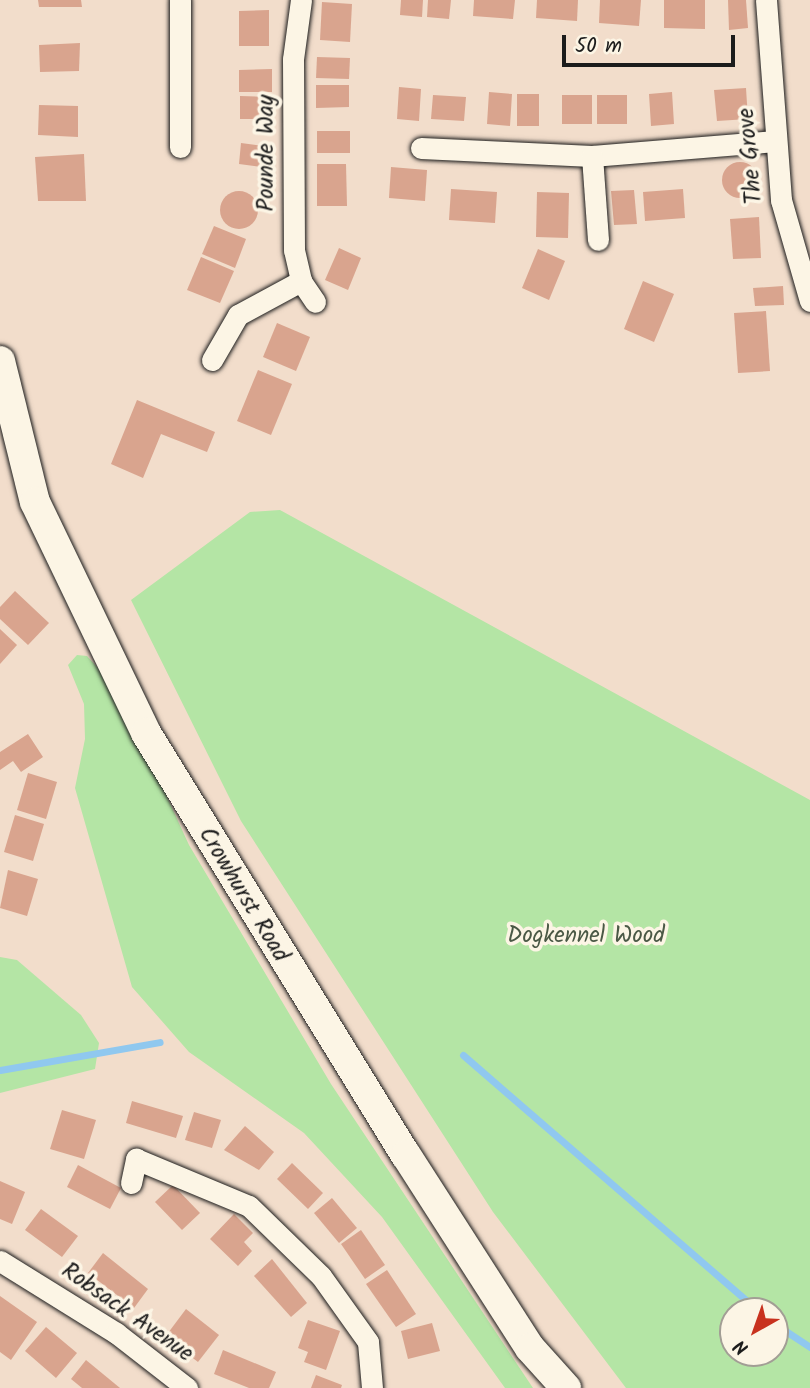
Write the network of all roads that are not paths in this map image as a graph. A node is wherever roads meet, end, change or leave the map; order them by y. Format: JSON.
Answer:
{"nodes":[{"id":1,"x":180,"y":0,"type":"edge"},
{"id":2,"x":301,"y":0,"type":"edge"},
{"id":3,"x":766,"y":0,"type":"edge"},
{"id":4,"x":775,"y":141,"type":"junction"},
{"id":5,"x":180,"y":147,"type":"dead end"},
{"id":6,"x":421,"y":148,"type":"dead end"},
{"id":7,"x":592,"y":156,"type":"junction"},
{"id":8,"x":598,"y":240,"type":"dead end"},
{"id":9,"x":301,"y":281,"type":"junction"},
{"id":10,"x":810,"y":301,"type":"edge"},
{"id":11,"x":315,"y":302,"type":"dead end"},
{"id":12,"x":212,"y":360,"type":"dead end"},
{"id":13,"x":0,"y":361,"type":"edge"},
{"id":14,"x":131,"y":1183,"type":"dead end"},
{"id":15,"x":0,"y":1261,"type":"edge"},
{"id":16,"x":187,"y":1388,"type":"edge"},
{"id":17,"x":372,"y":1388,"type":"edge"},
{"id":18,"x":566,"y":1388,"type":"edge"}],
"edges":[{"from":1,"to":5,"type":"street"},
{"from":2,"to":9,"type":"street","name":"Pounde Way"},
{"from":3,"to":4,"type":"street","name":"The Grove"},
{"from":4,"to":7,"type":"street"},
{"from":4,"to":10,"type":"street","name":"The Grove"},
{"from":6,"to":7,"type":"street"},
{"from":7,"to":8,"type":"street"},
{"from":9,"to":11,"type":"street","name":"Pounde Way"},
{"from":9,"to":12,"type":"street"},
{"from":13,"to":18,"type":"main road","name":"Crowhurst Road"},
{"from":14,"to":17,"type":"street"},
{"from":15,"to":16,"type":"street","name":"Robsack Avenue"}]}
